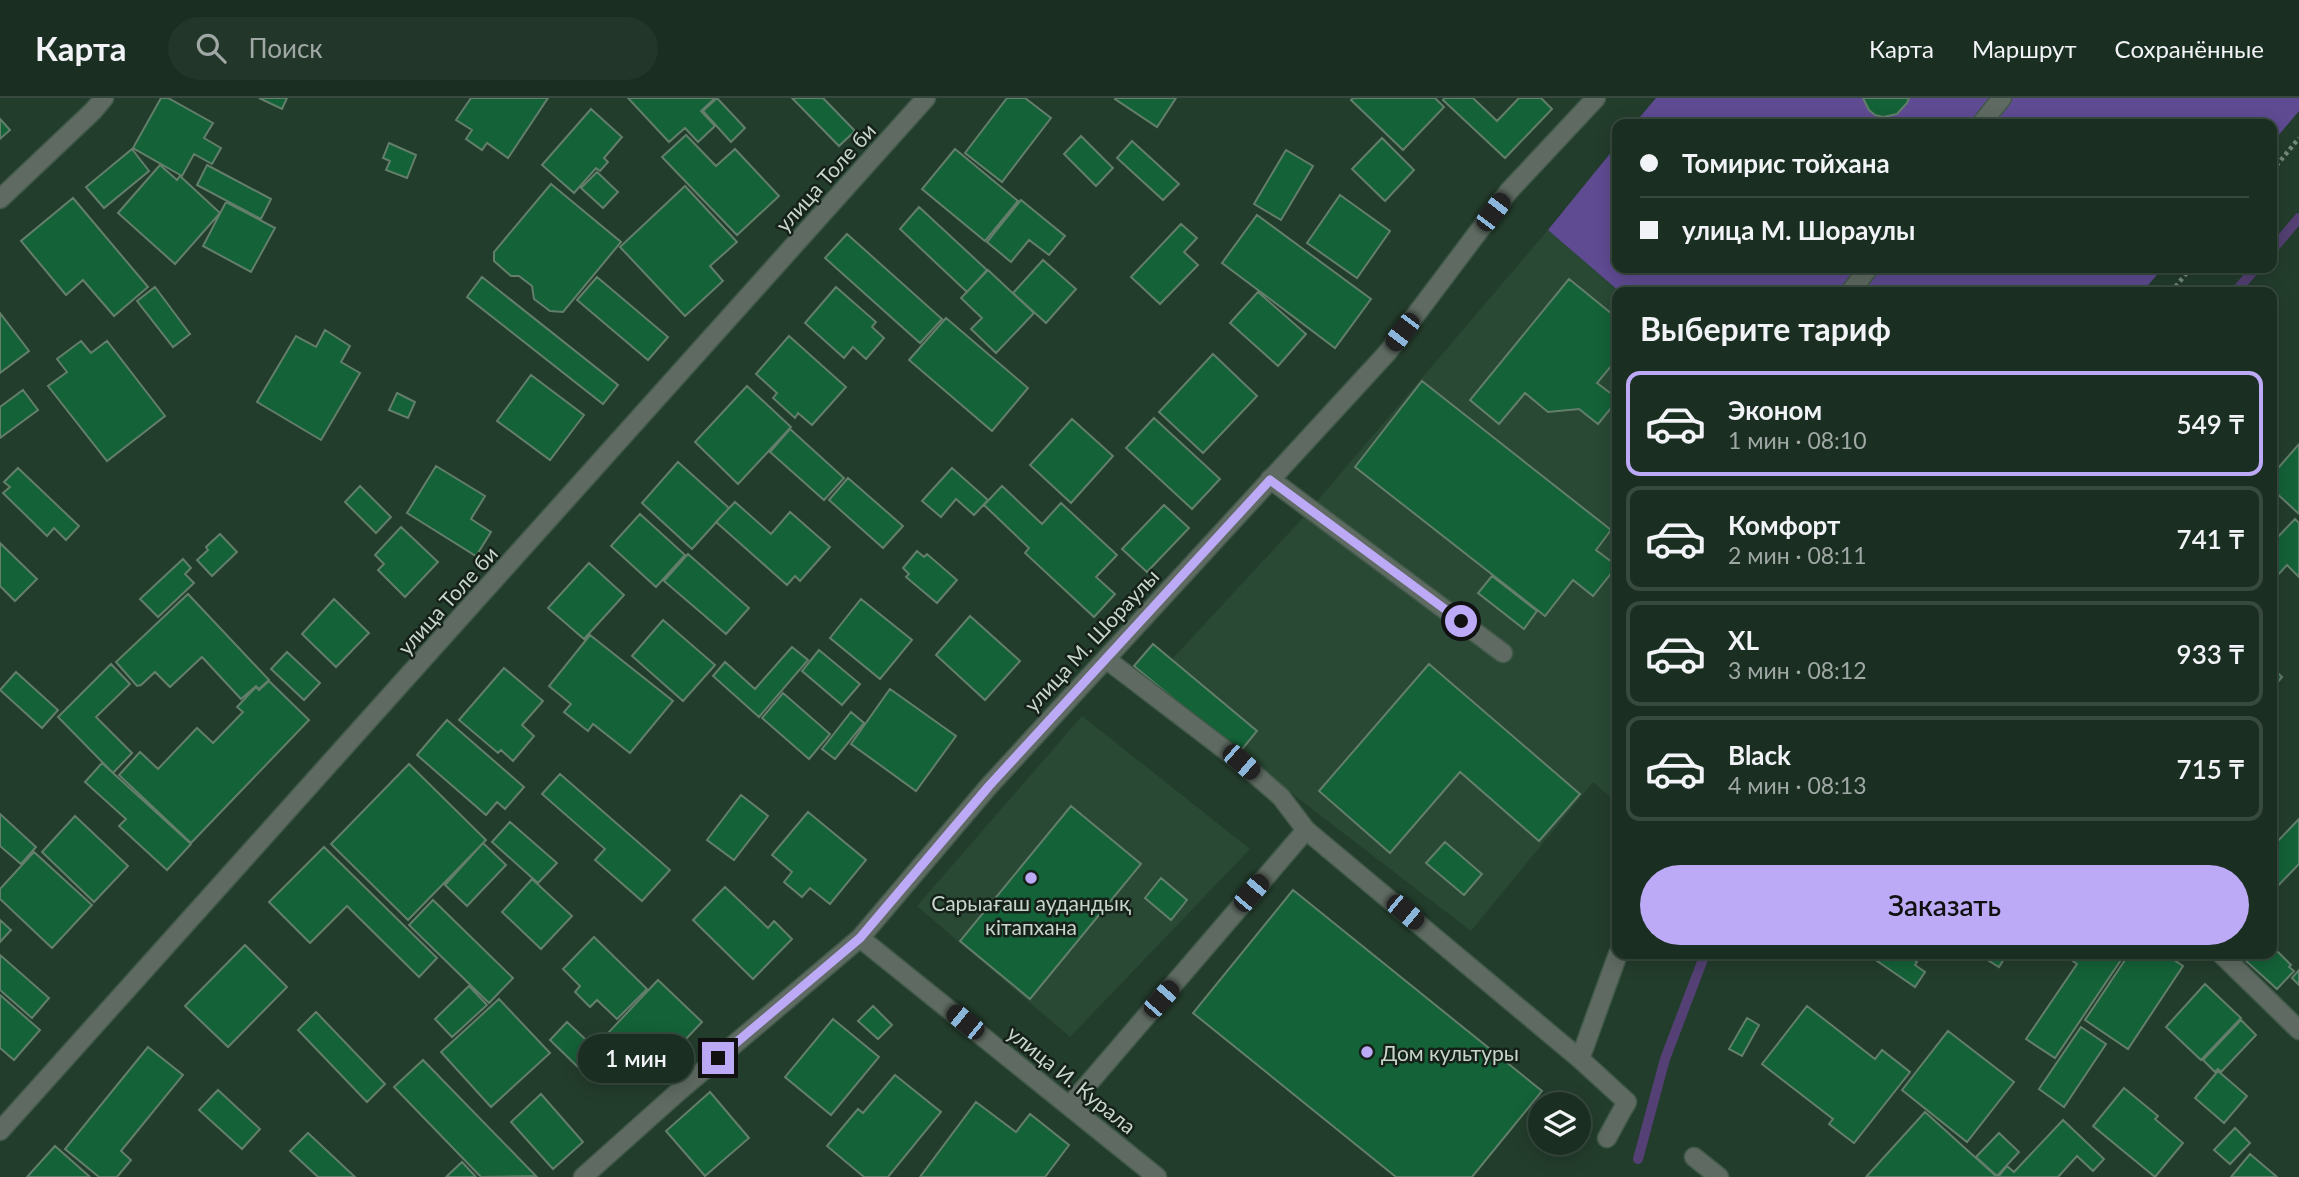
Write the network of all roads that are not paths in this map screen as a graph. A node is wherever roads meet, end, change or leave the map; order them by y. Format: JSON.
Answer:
{"nodes":[{"id":1,"x":104,"y":98,"type":"edge"},
{"id":2,"x":926,"y":98,"type":"edge"},
{"id":3,"x":1595,"y":98,"type":"edge"},
{"id":4,"x":2002,"y":98,"type":"edge"},
{"id":5,"x":1985,"y":119,"type":"edge"},
{"id":6,"x":0,"y":199,"type":"edge"},
{"id":7,"x":1865,"y":273,"type":"edge"},
{"id":8,"x":1854,"y":287,"type":"edge"},
{"id":9,"x":1270,"y":480,"type":"junction"},
{"id":10,"x":1503,"y":653,"type":"dead end"},
{"id":11,"x":1106,"y":659,"type":"junction"},
{"id":12,"x":1306,"y":830,"type":"junction"},
{"id":13,"x":860,"y":938,"type":"junction"},
{"id":14,"x":1616,"y":959,"type":"edge"},
{"id":15,"x":2226,"y":959,"type":"edge"},
{"id":16,"x":2299,"y":1030,"type":"edge"},
{"id":17,"x":1580,"y":1059,"type":"junction"},
{"id":18,"x":1070,"y":1105,"type":"junction"},
{"id":19,"x":0,"y":1130,"type":"edge"},
{"id":20,"x":1607,"y":1138,"type":"dead end"},
{"id":21,"x":1694,"y":1157,"type":"dead end"},
{"id":22,"x":583,"y":1177,"type":"edge"},
{"id":23,"x":1157,"y":1177,"type":"edge"},
{"id":24,"x":1718,"y":1177,"type":"edge"}],
"edges":[{"from":1,"to":6,"type":"street"},
{"from":2,"to":19,"type":"street","name":"улица Толе би"},
{"from":3,"to":9,"type":"street","name":"улица М. Шораулы"},
{"from":4,"to":5,"type":"street"},
{"from":7,"to":8,"type":"street"},
{"from":9,"to":10,"type":"street"},
{"from":9,"to":11,"type":"street","name":"улица М. Шораулы"},
{"from":11,"to":12,"type":"street"},
{"from":11,"to":13,"type":"street","name":"улица М. Шораулы"},
{"from":12,"to":17,"type":"street"},
{"from":12,"to":18,"type":"street"},
{"from":13,"to":18,"type":"street","name":"улица И. Курала"},
{"from":13,"to":22,"type":"street","name":"улица М. Шораулы"},
{"from":14,"to":17,"type":"street"},
{"from":15,"to":16,"type":"street"},
{"from":17,"to":20,"type":"street"},
{"from":18,"to":23,"type":"street","name":"улица И. Курала"},
{"from":21,"to":24,"type":"street"}]}
